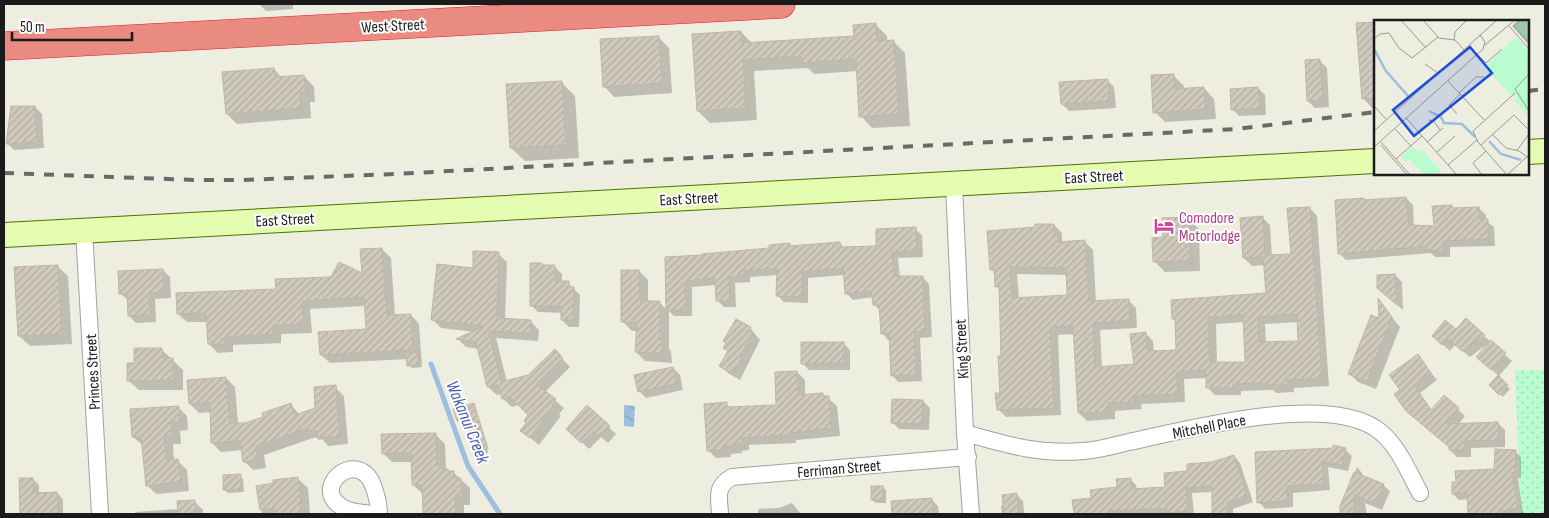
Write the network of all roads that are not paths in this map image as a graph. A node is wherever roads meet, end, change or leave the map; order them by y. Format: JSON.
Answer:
{"nodes":[{"id":1,"x":781,"y":4,"type":"edge"},
{"id":2,"x":4,"y":46,"type":"edge"},
{"id":3,"x":1545,"y":150,"type":"edge"},
{"id":4,"x":1529,"y":152,"type":"edge"},
{"id":5,"x":1374,"y":161,"type":"edge"},
{"id":6,"x":954,"y":184,"type":"junction"},
{"id":7,"x":84,"y":230,"type":"junction"},
{"id":8,"x":4,"y":235,"type":"edge"},
{"id":9,"x":965,"y":433,"type":"junction"},
{"id":10,"x":968,"y":457,"type":"junction"},
{"id":11,"x":1420,"y":493,"type":"dead end"},
{"id":12,"x":100,"y":514,"type":"edge"},
{"id":13,"x":372,"y":514,"type":"edge"},
{"id":14,"x":378,"y":514,"type":"edge"},
{"id":15,"x":720,"y":514,"type":"edge"},
{"id":16,"x":971,"y":514,"type":"edge"}],
"edges":[{"from":1,"to":2,"type":"highway","name":"West Street"},
{"from":3,"to":4,"type":"main road"},
{"from":5,"to":6,"type":"main road","name":"East Street"},
{"from":6,"to":7,"type":"main road","name":"East Street"},
{"from":6,"to":9,"type":"street","name":"King Street"},
{"from":7,"to":8,"type":"main road","name":"East Street"},
{"from":7,"to":12,"type":"street","name":"Princes Street"},
{"from":9,"to":10,"type":"street","name":"King Street"},
{"from":9,"to":11,"type":"street","name":"Mitchell Place"},
{"from":10,"to":15,"type":"street","name":"Ferriman Street"},
{"from":10,"to":16,"type":"street","name":"King Street"},
{"from":13,"to":14,"type":"street"}]}
